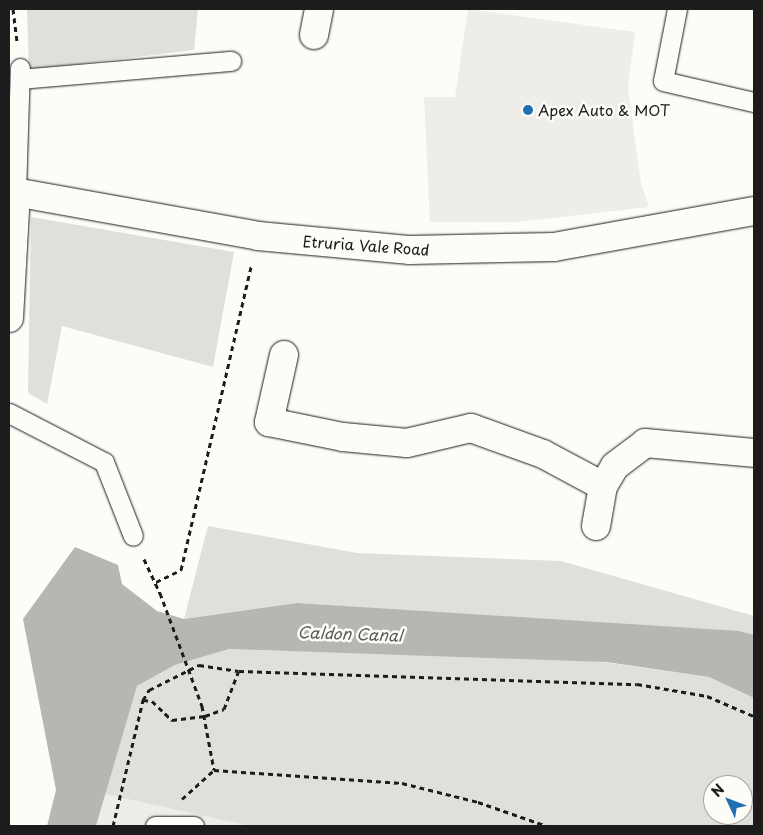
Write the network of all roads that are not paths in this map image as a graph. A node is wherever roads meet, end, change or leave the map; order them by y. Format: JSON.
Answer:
{"nodes":[{"id":1,"x":677,"y":9,"type":"edge"},
{"id":2,"x":230,"y":60,"type":"dead end"},
{"id":3,"x":754,"y":102,"type":"edge"},
{"id":4,"x":12,"y":192,"type":"edge"},
{"id":5,"x":754,"y":211,"type":"edge"},
{"id":6,"x":9,"y":318,"type":"edge"},
{"id":7,"x":284,"y":354,"type":"dead end"},
{"id":8,"x":9,"y":413,"type":"edge"},
{"id":9,"x":754,"y":453,"type":"edge"},
{"id":10,"x":603,"y":486,"type":"junction"},
{"id":11,"x":596,"y":526,"type":"dead end"},
{"id":12,"x":133,"y":536,"type":"road end"},
{"id":13,"x":156,"y":825,"type":"edge"},
{"id":14,"x":194,"y":826,"type":"edge"}],
"edges":[{"from":1,"to":3,"type":"lane"},
{"from":2,"to":4,"type":"lane"},
{"from":4,"to":5,"type":"street","name":"Etruria Vale Road"},
{"from":4,"to":6,"type":"street"},
{"from":7,"to":10,"type":"street"},
{"from":8,"to":12,"type":"lane"},
{"from":9,"to":10,"type":"street"},
{"from":10,"to":11,"type":"street"},
{"from":13,"to":14,"type":"lane"}]}
